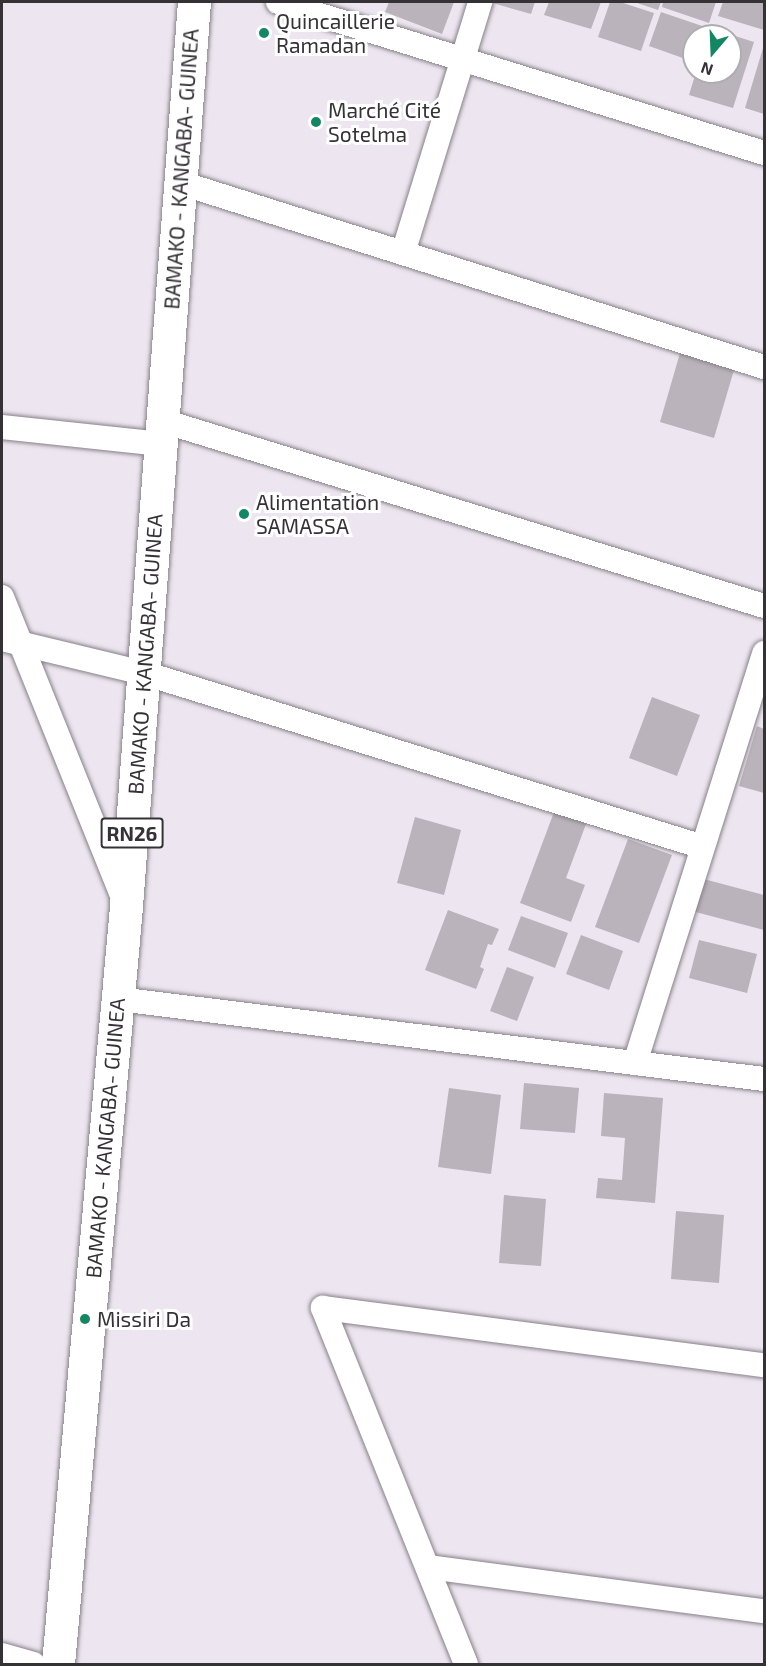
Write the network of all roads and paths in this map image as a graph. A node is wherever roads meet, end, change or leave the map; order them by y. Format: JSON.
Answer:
{"nodes":[{"id":1,"x":194,"y":2,"type":"edge"},
{"id":2,"x":278,"y":2,"type":"edge"},
{"id":3,"x":480,"y":2,"type":"edge"},
{"id":4,"x":463,"y":59,"type":"junction"},
{"id":5,"x":765,"y":153,"type":"edge"},
{"id":6,"x":181,"y":183,"type":"junction"},
{"id":7,"x":404,"y":253,"type":"junction"},
{"id":8,"x":765,"y":366,"type":"edge"},
{"id":9,"x":2,"y":427,"type":"edge"},
{"id":10,"x":162,"y":432,"type":"junction"},
{"id":11,"x":2,"y":597,"type":"edge"},
{"id":12,"x":765,"y":606,"type":"edge"},
{"id":13,"x":11,"y":641,"type":"edge"},
{"id":14,"x":765,"y":652,"type":"edge"},
{"id":15,"x":144,"y":673,"type":"junction"},
{"id":16,"x":703,"y":847,"type":"junction"},
{"id":17,"x":126,"y":906,"type":"junction"},
{"id":18,"x":118,"y":999,"type":"junction"},
{"id":19,"x":634,"y":1063,"type":"junction"},
{"id":20,"x":765,"y":1079,"type":"edge"},
{"id":21,"x":765,"y":1365,"type":"edge"},
{"id":22,"x":428,"y":1567,"type":"junction"},
{"id":23,"x":765,"y":1611,"type":"edge"},
{"id":24,"x":2,"y":1655,"type":"edge"},
{"id":25,"x":34,"y":1665,"type":"edge"},
{"id":26,"x":58,"y":1665,"type":"edge"},
{"id":27,"x":466,"y":1665,"type":"edge"}],
"edges":[{"from":1,"to":6,"type":"main road","name":"BAMAKO - KANGABA- GUINEA","number":"RN26"},
{"from":2,"to":4,"type":"street"},
{"from":3,"to":4,"type":"street"},
{"from":4,"to":5,"type":"street"},
{"from":4,"to":7,"type":"street"},
{"from":6,"to":7,"type":"street"},
{"from":6,"to":10,"type":"main road","name":"BAMAKO - KANGABA- GUINEA","number":"RN26"},
{"from":7,"to":8,"type":"street"},
{"from":9,"to":10,"type":"street"},
{"from":10,"to":12,"type":"street"},
{"from":10,"to":15,"type":"main road","name":"BAMAKO - KANGABA- GUINEA","number":"RN26"},
{"from":11,"to":13,"type":"street"},
{"from":13,"to":15,"type":"street"},
{"from":13,"to":17,"type":"street"},
{"from":14,"to":16,"type":"street"},
{"from":15,"to":16,"type":"street"},
{"from":15,"to":17,"type":"main road","name":"BAMAKO - KANGABA- GUINEA","number":"RN26"},
{"from":16,"to":19,"type":"street"},
{"from":17,"to":18,"type":"main road","name":"BAMAKO - KANGABA- GUINEA","number":"RN26"},
{"from":18,"to":19,"type":"street"},
{"from":18,"to":26,"type":"main road","name":"BAMAKO - KANGABA- GUINEA","number":"RN26"},
{"from":19,"to":20,"type":"street"},
{"from":21,"to":22,"type":"street"},
{"from":22,"to":23,"type":"street"},
{"from":22,"to":27,"type":"street"},
{"from":24,"to":25,"type":"street"}]}
